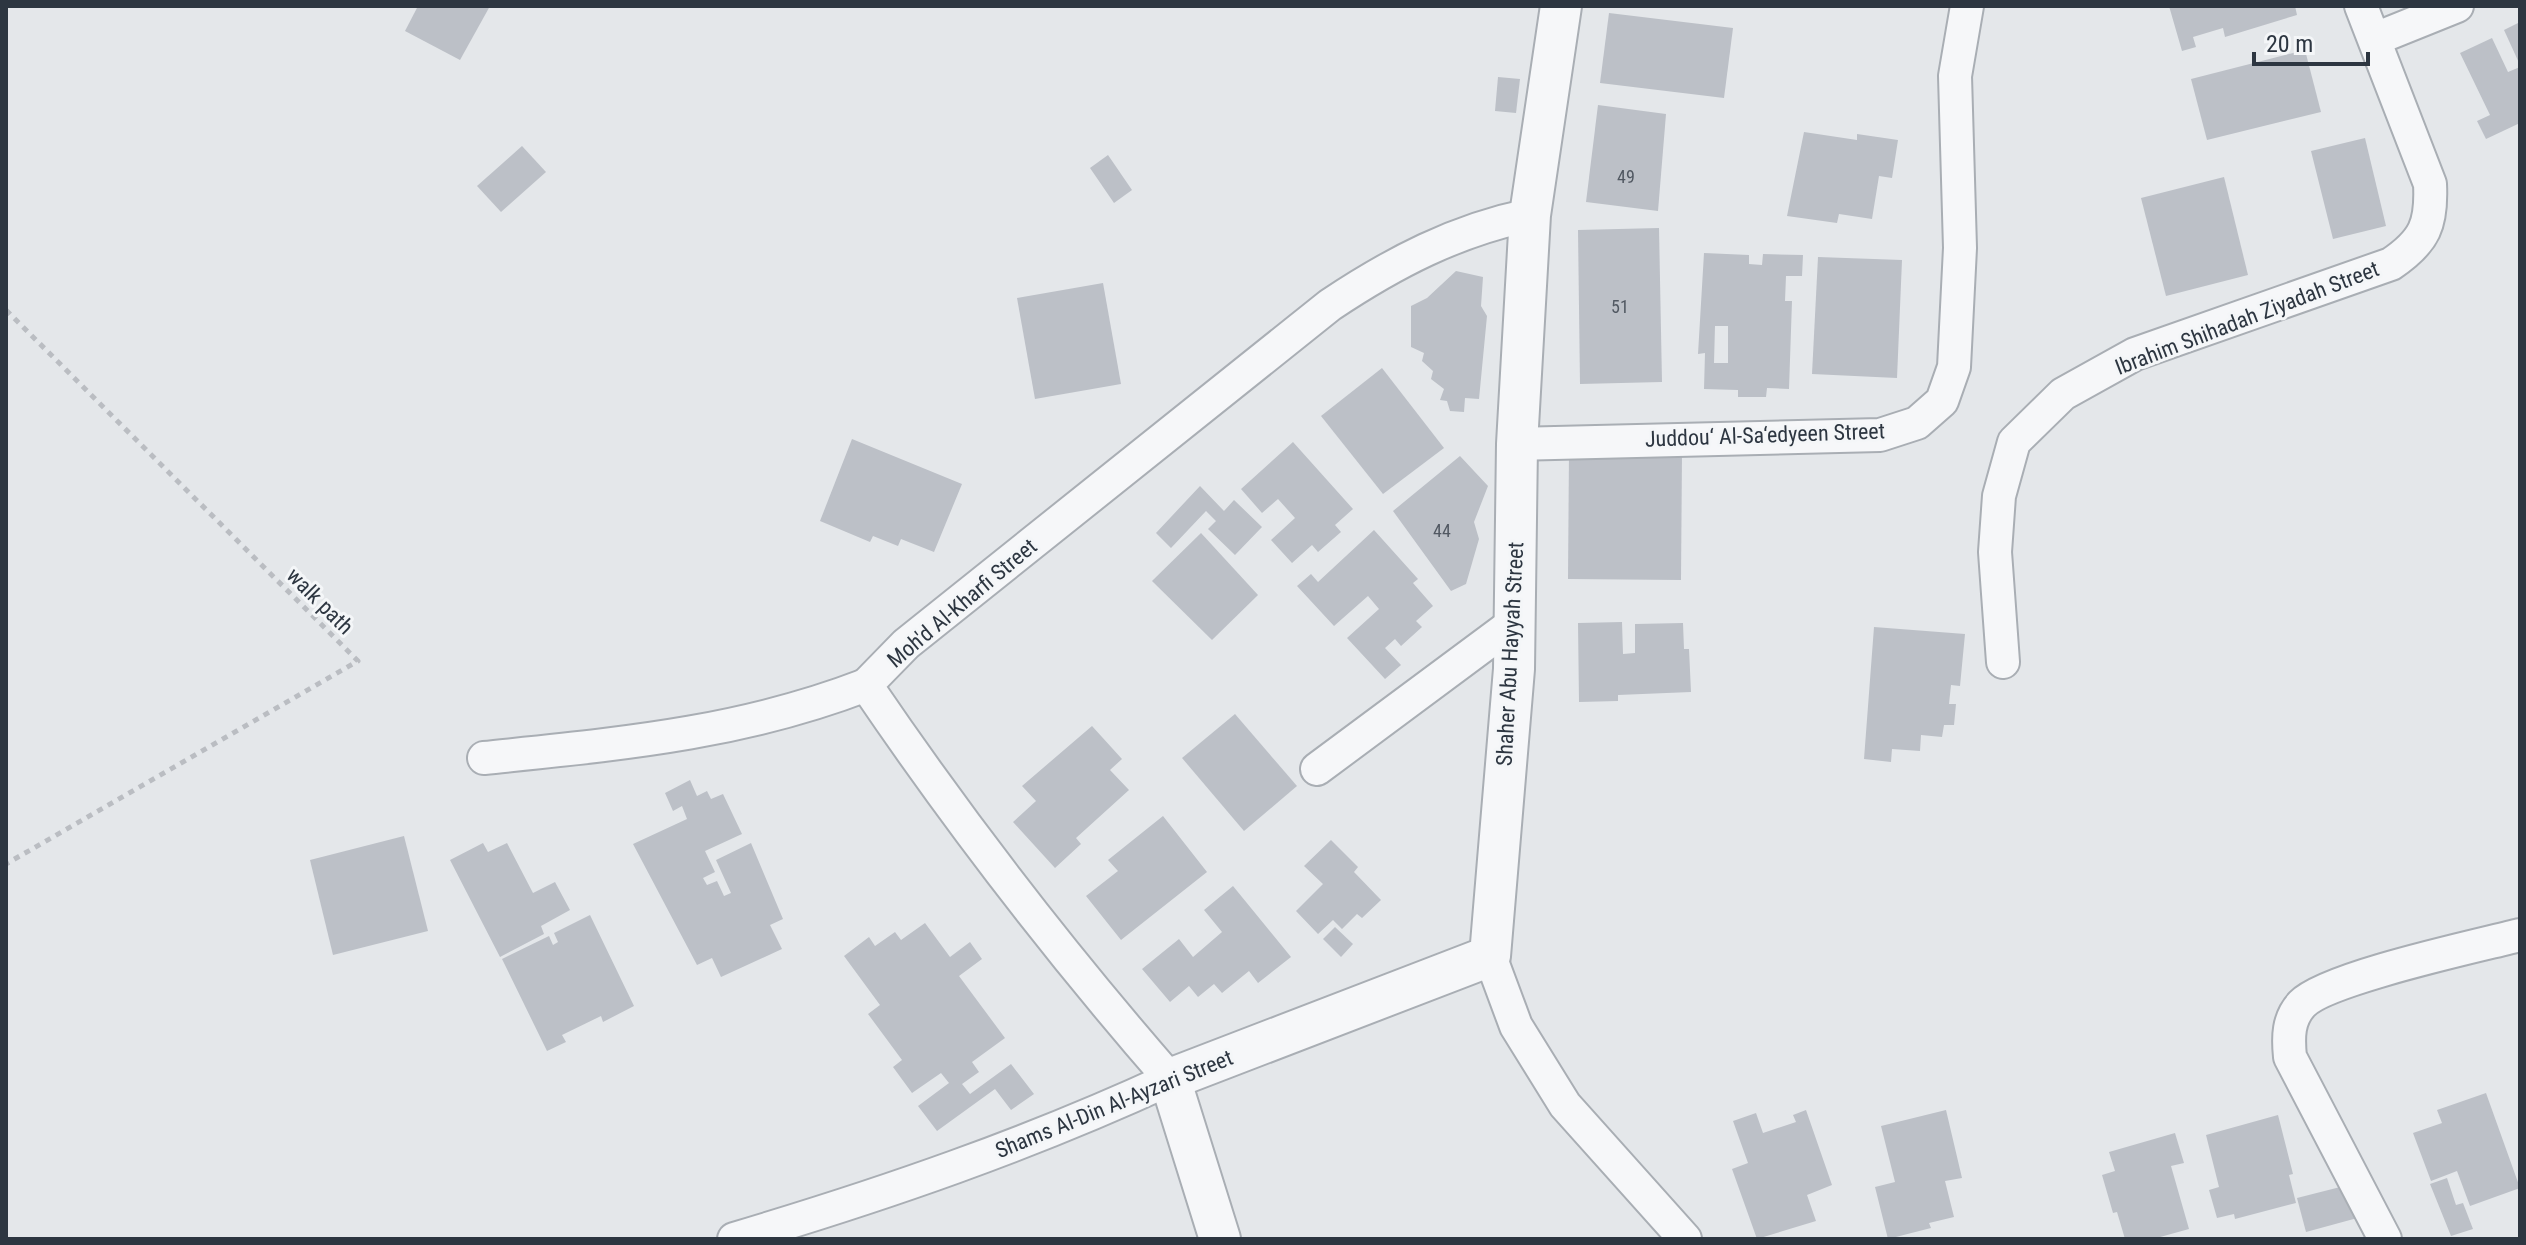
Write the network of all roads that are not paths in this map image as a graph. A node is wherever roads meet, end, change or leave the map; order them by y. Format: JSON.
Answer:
{"nodes":[{"id":1,"x":1561,"y":6,"type":"edge"},
{"id":2,"x":1967,"y":6,"type":"edge"},
{"id":3,"x":2361,"y":6,"type":"edge"},
{"id":4,"x":2457,"y":6,"type":"edge"},
{"id":5,"x":2375,"y":39,"type":"junction"},
{"id":6,"x":1530,"y":215,"type":"junction"},
{"id":7,"x":1517,"y":444,"type":"junction"},
{"id":8,"x":1515,"y":622,"type":"junction"},
{"id":9,"x":2003,"y":662,"type":"dead end"},
{"id":10,"x":866,"y":685,"type":"junction"},
{"id":11,"x":484,"y":758,"type":"dead end"},
{"id":12,"x":1317,"y":769,"type":"dead end"},
{"id":13,"x":2520,"y":935,"type":"edge"},
{"id":14,"x":1490,"y":956,"type":"junction"},
{"id":15,"x":1170,"y":1079,"type":"junction"},
{"id":16,"x":734,"y":1239,"type":"edge"},
{"id":17,"x":1220,"y":1239,"type":"edge"},
{"id":18,"x":1685,"y":1239,"type":"edge"},
{"id":19,"x":2385,"y":1239,"type":"edge"}],
"edges":[{"from":1,"to":6,"type":"street","name":"Shaher Abu Hayyah Street"},
{"from":2,"to":7,"type":"street","name":"Juddou‘ Al-Sa‘edyeen Street"},
{"from":3,"to":5,"type":"street","name":"Ibrahim Shihadah Ziyadah Street"},
{"from":4,"to":5,"type":"street"},
{"from":5,"to":9,"type":"street","name":"Ibrahim Shihadah Ziyadah Street"},
{"from":6,"to":7,"type":"street","name":"Shaher Abu Hayyah Street"},
{"from":6,"to":10,"type":"street","name":"Moh'd Al-Kharfi Street"},
{"from":7,"to":8,"type":"street","name":"Shaher Abu Hayyah Street"},
{"from":8,"to":12,"type":"street"},
{"from":8,"to":14,"type":"street","name":"Shaher Abu Hayyah Street"},
{"from":10,"to":11,"type":"street"},
{"from":10,"to":15,"type":"street","name":"Moh'd Al-Kharfi Street"},
{"from":13,"to":19,"type":"street"},
{"from":14,"to":15,"type":"street","name":"Shams Al-Din Al-Ayzari Street"},
{"from":14,"to":18,"type":"street","name":"Shaher Abu Hayyah Street"},
{"from":15,"to":16,"type":"street","name":"Shams Al-Din Al-Ayzari Street"},
{"from":15,"to":17,"type":"street","name":"Moh'd Al-Kharfi Street"}]}
